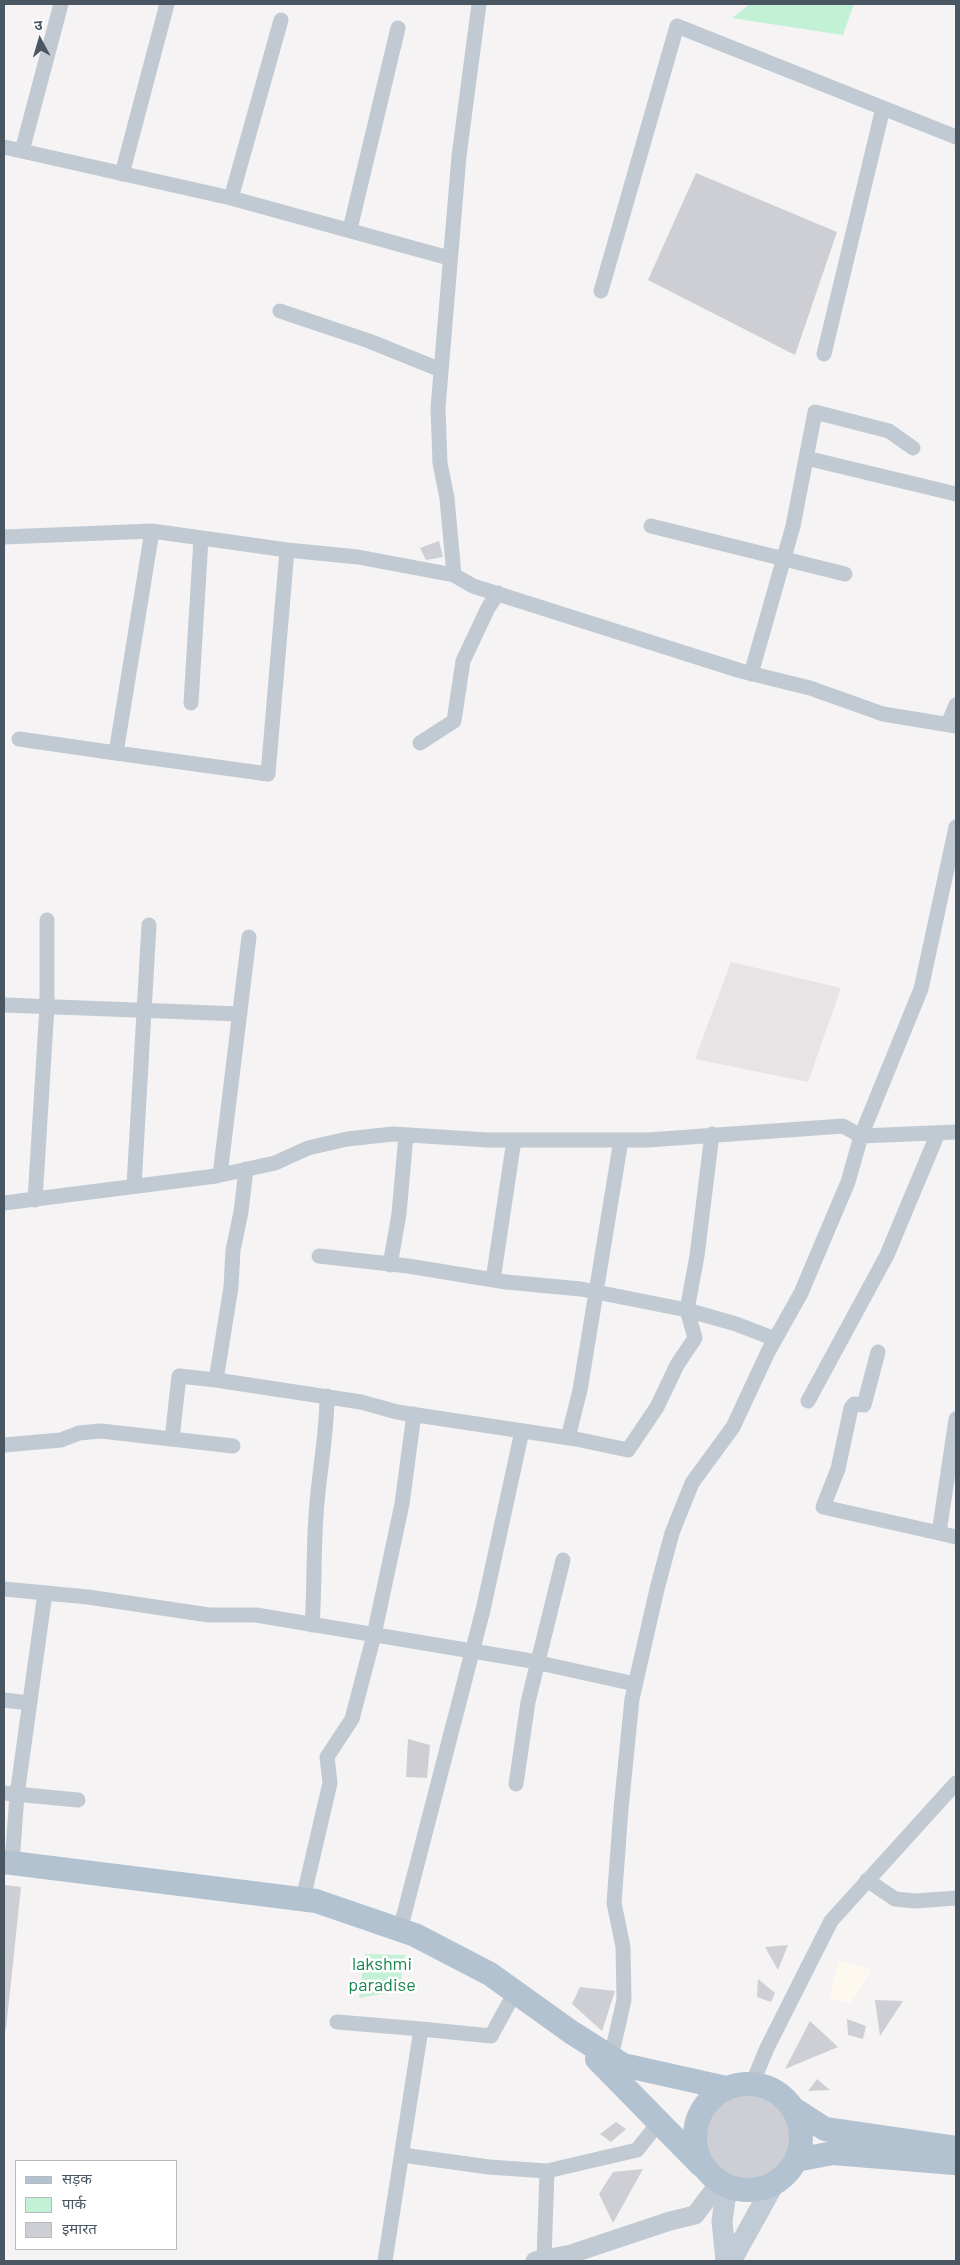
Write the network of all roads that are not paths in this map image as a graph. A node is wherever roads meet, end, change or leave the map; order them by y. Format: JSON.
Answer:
{"nodes":[{"id":1,"x":61,"y":4,"type":"edge"},
{"id":2,"x":167,"y":4,"type":"edge"},
{"id":3,"x":479,"y":4,"type":"edge"},
{"id":4,"x":281,"y":20,"type":"dead end"},
{"id":5,"x":398,"y":28,"type":"dead end"},
{"id":6,"x":883,"y":108,"type":"junction"},
{"id":7,"x":956,"y":137,"type":"edge"},
{"id":8,"x":4,"y":147,"type":"edge"},
{"id":9,"x":22,"y":151,"type":"junction"},
{"id":10,"x":122,"y":174,"type":"junction"},
{"id":11,"x":231,"y":198,"type":"junction"},
{"id":12,"x":350,"y":229,"type":"junction"},
{"id":13,"x":449,"y":258,"type":"junction"},
{"id":14,"x":601,"y":291,"type":"dead end"},
{"id":15,"x":280,"y":311,"type":"dead end"},
{"id":16,"x":824,"y":354,"type":"dead end"},
{"id":17,"x":441,"y":370,"type":"junction"},
{"id":18,"x":913,"y":448,"type":"dead end"},
{"id":19,"x":806,"y":458,"type":"junction"},
{"id":20,"x":956,"y":494,"type":"edge"},
{"id":21,"x":651,"y":526,"type":"dead end"},
{"id":22,"x":152,"y":532,"type":"junction"},
{"id":23,"x":4,"y":537,"type":"edge"},
{"id":24,"x":201,"y":539,"type":"junction"},
{"id":25,"x":287,"y":550,"type":"junction"},
{"id":26,"x":784,"y":557,"type":"junction"},
{"id":27,"x":845,"y":574,"type":"dead end"},
{"id":28,"x":454,"y":575,"type":"junction"},
{"id":29,"x":498,"y":593,"type":"junction"},
{"id":30,"x":751,"y":674,"type":"junction"},
{"id":31,"x":191,"y":704,"type":"dead end"},
{"id":32,"x":956,"y":705,"type":"edge"},
{"id":33,"x":952,"y":725,"type":"edge"},
{"id":34,"x":18,"y":739,"type":"dead end"},
{"id":35,"x":420,"y":743,"type":"dead end"},
{"id":36,"x":116,"y":753,"type":"junction"},
{"id":37,"x":956,"y":827,"type":"edge"},
{"id":38,"x":46,"y":920,"type":"dead end"},
{"id":39,"x":148,"y":925,"type":"dead end"},
{"id":40,"x":249,"y":937,"type":"dead end"},
{"id":41,"x":4,"y":1005,"type":"edge"},
{"id":42,"x":47,"y":1007,"type":"junction"},
{"id":43,"x":145,"y":1012,"type":"junction"},
{"id":44,"x":240,"y":1014,"type":"junction"},
{"id":45,"x":956,"y":1132,"type":"edge"},
{"id":46,"x":938,"y":1133,"type":"junction"},
{"id":47,"x":712,"y":1134,"type":"junction"},
{"id":48,"x":406,"y":1135,"type":"junction"},
{"id":49,"x":861,"y":1136,"type":"junction"},
{"id":50,"x":514,"y":1140,"type":"junction"},
{"id":51,"x":621,"y":1140,"type":"junction"},
{"id":52,"x":246,"y":1169,"type":"junction"},
{"id":53,"x":220,"y":1175,"type":"junction"},
{"id":54,"x":134,"y":1186,"type":"junction"},
{"id":55,"x":35,"y":1200,"type":"junction"},
{"id":56,"x":4,"y":1204,"type":"edge"},
{"id":57,"x":319,"y":1256,"type":"dead end"},
{"id":58,"x":390,"y":1265,"type":"junction"},
{"id":59,"x":493,"y":1280,"type":"junction"},
{"id":60,"x":597,"y":1292,"type":"junction"},
{"id":61,"x":687,"y":1310,"type":"junction"},
{"id":62,"x":775,"y":1339,"type":"junction"},
{"id":63,"x":878,"y":1352,"type":"dead end"},
{"id":64,"x":216,"y":1380,"type":"junction"},
{"id":65,"x":327,"y":1396,"type":"junction"},
{"id":66,"x":808,"y":1401,"type":"dead end"},
{"id":67,"x":414,"y":1414,"type":"junction"},
{"id":68,"x":956,"y":1419,"type":"edge"},
{"id":69,"x":522,"y":1431,"type":"junction"},
{"id":70,"x":568,"y":1438,"type":"junction"},
{"id":71,"x":172,"y":1439,"type":"junction"},
{"id":72,"x":4,"y":1444,"type":"edge"},
{"id":73,"x":233,"y":1446,"type":"dead end"},
{"id":74,"x":939,"y":1533,"type":"junction"},
{"id":75,"x":956,"y":1537,"type":"edge"},
{"id":76,"x":563,"y":1560,"type":"dead end"},
{"id":77,"x":4,"y":1589,"type":"edge"},
{"id":78,"x":45,"y":1593,"type":"junction"},
{"id":79,"x":312,"y":1625,"type":"junction"},
{"id":80,"x":374,"y":1635,"type":"junction"},
{"id":81,"x":473,"y":1652,"type":"junction"},
{"id":82,"x":539,"y":1663,"type":"junction"},
{"id":83,"x":635,"y":1684,"type":"junction"},
{"id":84,"x":4,"y":1700,"type":"edge"},
{"id":85,"x":29,"y":1703,"type":"junction"},
{"id":86,"x":956,"y":1783,"type":"edge"},
{"id":87,"x":516,"y":1784,"type":"dead end"},
{"id":88,"x":10,"y":1794,"type":"edge"},
{"id":89,"x":78,"y":1800,"type":"dead end"},
{"id":90,"x":8,"y":1862,"type":"edge"},
{"id":91,"x":867,"y":1880,"type":"junction"},
{"id":92,"x":956,"y":1898,"type":"edge"},
{"id":93,"x":303,"y":1899,"type":"junction"},
{"id":94,"x":400,"y":1930,"type":"junction"},
{"id":95,"x":515,"y":1992,"type":"junction"},
{"id":96,"x":337,"y":2022,"type":"dead end"},
{"id":97,"x":421,"y":2029,"type":"junction"},
{"id":98,"x":571,"y":2032,"type":"junction"},
{"id":99,"x":611,"y":2058,"type":"junction"},
{"id":100,"x":752,"y":2084,"type":"junction"},
{"id":101,"x":726,"y":2088,"type":"junction"},
{"id":102,"x":794,"y":2109,"type":"junction"},
{"id":103,"x":660,"y":2121,"type":"junction"},
{"id":104,"x":956,"y":2148,"type":"edge"},
{"id":105,"x":402,"y":2155,"type":"junction"},
{"id":106,"x":796,"y":2160,"type":"junction"},
{"id":107,"x":956,"y":2164,"type":"edge"},
{"id":108,"x":547,"y":2171,"type":"junction"},
{"id":109,"x":718,"y":2179,"type":"junction"},
{"id":110,"x":774,"y":2184,"type":"junction"},
{"id":111,"x":539,"y":2260,"type":"edge"},
{"id":112,"x":385,"y":2261,"type":"edge"},
{"id":113,"x":726,"y":2261,"type":"edge"},
{"id":114,"x":731,"y":2261,"type":"edge"}],
"edges":[{"from":1,"to":9,"type":"street"},
{"from":2,"to":10,"type":"street"},
{"from":3,"to":13,"type":"street"},
{"from":4,"to":11,"type":"street"},
{"from":5,"to":12,"type":"street"},
{"from":6,"to":7,"type":"street"},
{"from":6,"to":14,"type":"street"},
{"from":6,"to":16,"type":"street"},
{"from":8,"to":9,"type":"street"},
{"from":9,"to":10,"type":"street"},
{"from":10,"to":11,"type":"street"},
{"from":11,"to":12,"type":"street"},
{"from":12,"to":13,"type":"street"},
{"from":13,"to":17,"type":"street"},
{"from":15,"to":17,"type":"street"},
{"from":17,"to":28,"type":"street"},
{"from":18,"to":19,"type":"street"},
{"from":19,"to":20,"type":"street"},
{"from":19,"to":26,"type":"street"},
{"from":21,"to":26,"type":"street"},
{"from":22,"to":23,"type":"street"},
{"from":22,"to":24,"type":"street"},
{"from":22,"to":36,"type":"street"},
{"from":24,"to":25,"type":"street"},
{"from":24,"to":31,"type":"street"},
{"from":25,"to":28,"type":"street"},
{"from":25,"to":36,"type":"street"},
{"from":26,"to":27,"type":"street"},
{"from":26,"to":30,"type":"street"},
{"from":28,"to":29,"type":"street"},
{"from":29,"to":30,"type":"street"},
{"from":29,"to":35,"type":"street"},
{"from":30,"to":33,"type":"street"},
{"from":32,"to":33,"type":"street"},
{"from":34,"to":36,"type":"street"},
{"from":37,"to":49,"type":"street"},
{"from":38,"to":42,"type":"street"},
{"from":39,"to":43,"type":"street"},
{"from":40,"to":44,"type":"street"},
{"from":41,"to":42,"type":"street"},
{"from":42,"to":43,"type":"street"},
{"from":42,"to":55,"type":"street"},
{"from":43,"to":44,"type":"street"},
{"from":43,"to":54,"type":"street"},
{"from":44,"to":53,"type":"street"},
{"from":45,"to":46,"type":"street"},
{"from":46,"to":49,"type":"street"},
{"from":46,"to":66,"type":"street"},
{"from":47,"to":49,"type":"street"},
{"from":47,"to":51,"type":"street"},
{"from":47,"to":61,"type":"street"},
{"from":48,"to":50,"type":"street"},
{"from":48,"to":52,"type":"street"},
{"from":48,"to":58,"type":"street"},
{"from":49,"to":62,"type":"street"},
{"from":50,"to":51,"type":"street"},
{"from":50,"to":59,"type":"street"},
{"from":51,"to":60,"type":"street"},
{"from":52,"to":53,"type":"street"},
{"from":52,"to":64,"type":"street"},
{"from":53,"to":54,"type":"street"},
{"from":54,"to":55,"type":"street"},
{"from":55,"to":56,"type":"street"},
{"from":57,"to":58,"type":"street"},
{"from":58,"to":59,"type":"street"},
{"from":59,"to":60,"type":"street"},
{"from":60,"to":61,"type":"street"},
{"from":60,"to":70,"type":"street"},
{"from":61,"to":62,"type":"street"},
{"from":61,"to":70,"type":"street"},
{"from":62,"to":83,"type":"street"},
{"from":63,"to":74,"type":"street"},
{"from":64,"to":65,"type":"street"},
{"from":64,"to":71,"type":"street"},
{"from":65,"to":67,"type":"street"},
{"from":65,"to":79,"type":"street"},
{"from":67,"to":69,"type":"street"},
{"from":67,"to":80,"type":"street"},
{"from":68,"to":74,"type":"street"},
{"from":69,"to":70,"type":"street"},
{"from":69,"to":81,"type":"street"},
{"from":71,"to":72,"type":"street"},
{"from":71,"to":73,"type":"street"},
{"from":74,"to":75,"type":"street"},
{"from":76,"to":82,"type":"street"},
{"from":77,"to":78,"type":"street"},
{"from":78,"to":79,"type":"street"},
{"from":78,"to":85,"type":"street"},
{"from":79,"to":80,"type":"street"},
{"from":80,"to":81,"type":"street"},
{"from":80,"to":93,"type":"street"},
{"from":81,"to":82,"type":"street"},
{"from":81,"to":94,"type":"street"},
{"from":82,"to":83,"type":"street"},
{"from":82,"to":87,"type":"street"},
{"from":83,"to":99,"type":"street"},
{"from":84,"to":85,"type":"street"},
{"from":85,"to":88,"type":"street"},
{"from":86,"to":91,"type":"street"},
{"from":88,"to":89,"type":"street"},
{"from":88,"to":90,"type":"street"},
{"from":90,"to":93,"type":"main road"},
{"from":91,"to":92,"type":"street"},
{"from":91,"to":100,"type":"street"},
{"from":93,"to":94,"type":"main road"},
{"from":94,"to":95,"type":"main road"},
{"from":95,"to":97,"type":"street"},
{"from":95,"to":98,"type":"main road"},
{"from":96,"to":97,"type":"street"},
{"from":97,"to":105,"type":"street"},
{"from":98,"to":99,"type":"main road"},
{"from":98,"to":103,"type":"main road"},
{"from":99,"to":101,"type":"main road"},
{"from":100,"to":101,"type":"main road"},
{"from":100,"to":102,"type":"main road"},
{"from":101,"to":109,"type":"main road"},
{"from":102,"to":104,"type":"main road"},
{"from":102,"to":106,"type":"main road"},
{"from":103,"to":108,"type":"street"},
{"from":103,"to":109,"type":"main road"},
{"from":105,"to":108,"type":"street"},
{"from":105,"to":112,"type":"street"},
{"from":106,"to":107,"type":"main road"},
{"from":106,"to":110,"type":"main road"},
{"from":108,"to":111,"type":"street"},
{"from":109,"to":110,"type":"main road"},
{"from":109,"to":111,"type":"street"},
{"from":109,"to":113,"type":"main road"},
{"from":110,"to":114,"type":"main road"}]}
